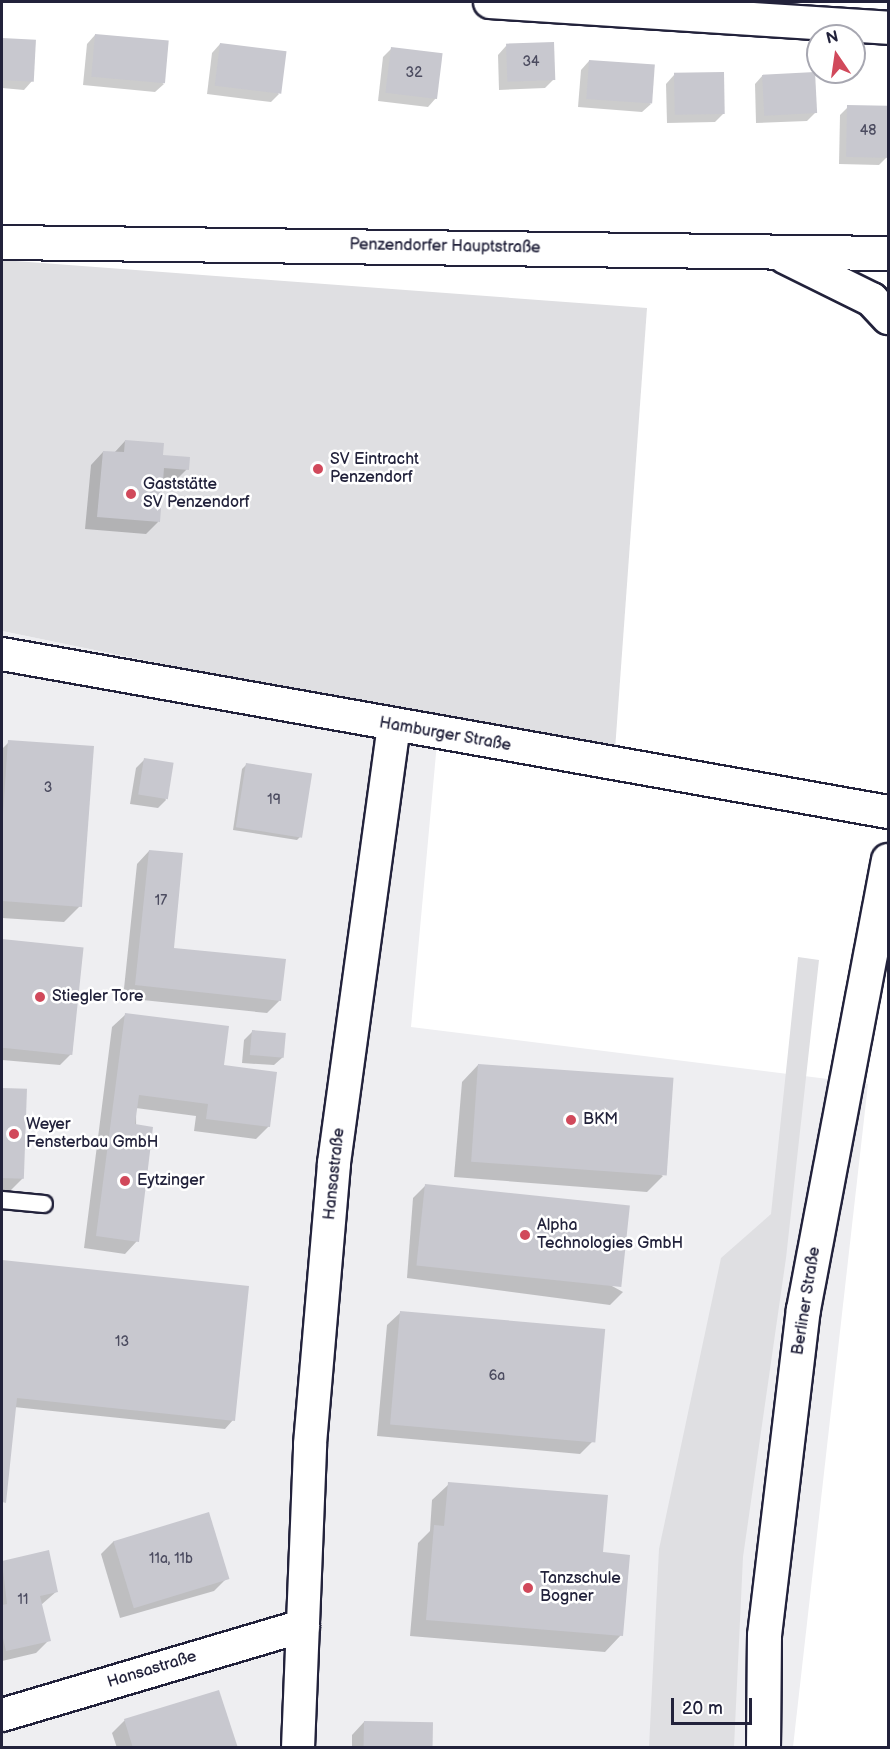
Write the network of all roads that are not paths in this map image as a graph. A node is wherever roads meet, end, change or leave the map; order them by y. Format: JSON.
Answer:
{"nodes":[{"id":1,"x":490,"y":2,"type":"edge"},
{"id":2,"x":888,"y":28,"type":"edge"},
{"id":3,"x":2,"y":242,"type":"edge"},
{"id":4,"x":774,"y":251,"type":"junction"},
{"id":5,"x":888,"y":253,"type":"edge"},
{"id":6,"x":888,"y":317,"type":"edge"},
{"id":7,"x":2,"y":654,"type":"edge"},
{"id":8,"x":394,"y":726,"type":"junction"},
{"id":9,"x":888,"y":812,"type":"edge"},
{"id":10,"x":888,"y":860,"type":"edge"},
{"id":11,"x":2,"y":1200,"type":"edge"},
{"id":12,"x":44,"y":1204,"type":"dead end"},
{"id":13,"x":303,"y":1626,"type":"junction"},
{"id":14,"x":2,"y":1715,"type":"edge"},
{"id":15,"x":298,"y":1748,"type":"edge"},
{"id":16,"x":763,"y":1748,"type":"edge"}],
"edges":[{"from":1,"to":2,"type":"street"},
{"from":3,"to":4,"type":"main road","name":"Penzendorfer Hauptstraße"},
{"from":4,"to":5,"type":"main road","name":"Penzendorfer Hauptstraße"},
{"from":4,"to":6,"type":"main road"},
{"from":7,"to":8,"type":"street","name":"Hamburger Straße"},
{"from":8,"to":9,"type":"street","name":"Hamburger Straße"},
{"from":8,"to":13,"type":"street","name":"Hansastraße"},
{"from":10,"to":16,"type":"main road","name":"Berliner Straße"},
{"from":11,"to":12,"type":"lane"},
{"from":13,"to":14,"type":"street","name":"Hansastraße"},
{"from":13,"to":15,"type":"street","name":"Hansastraße"}]}
